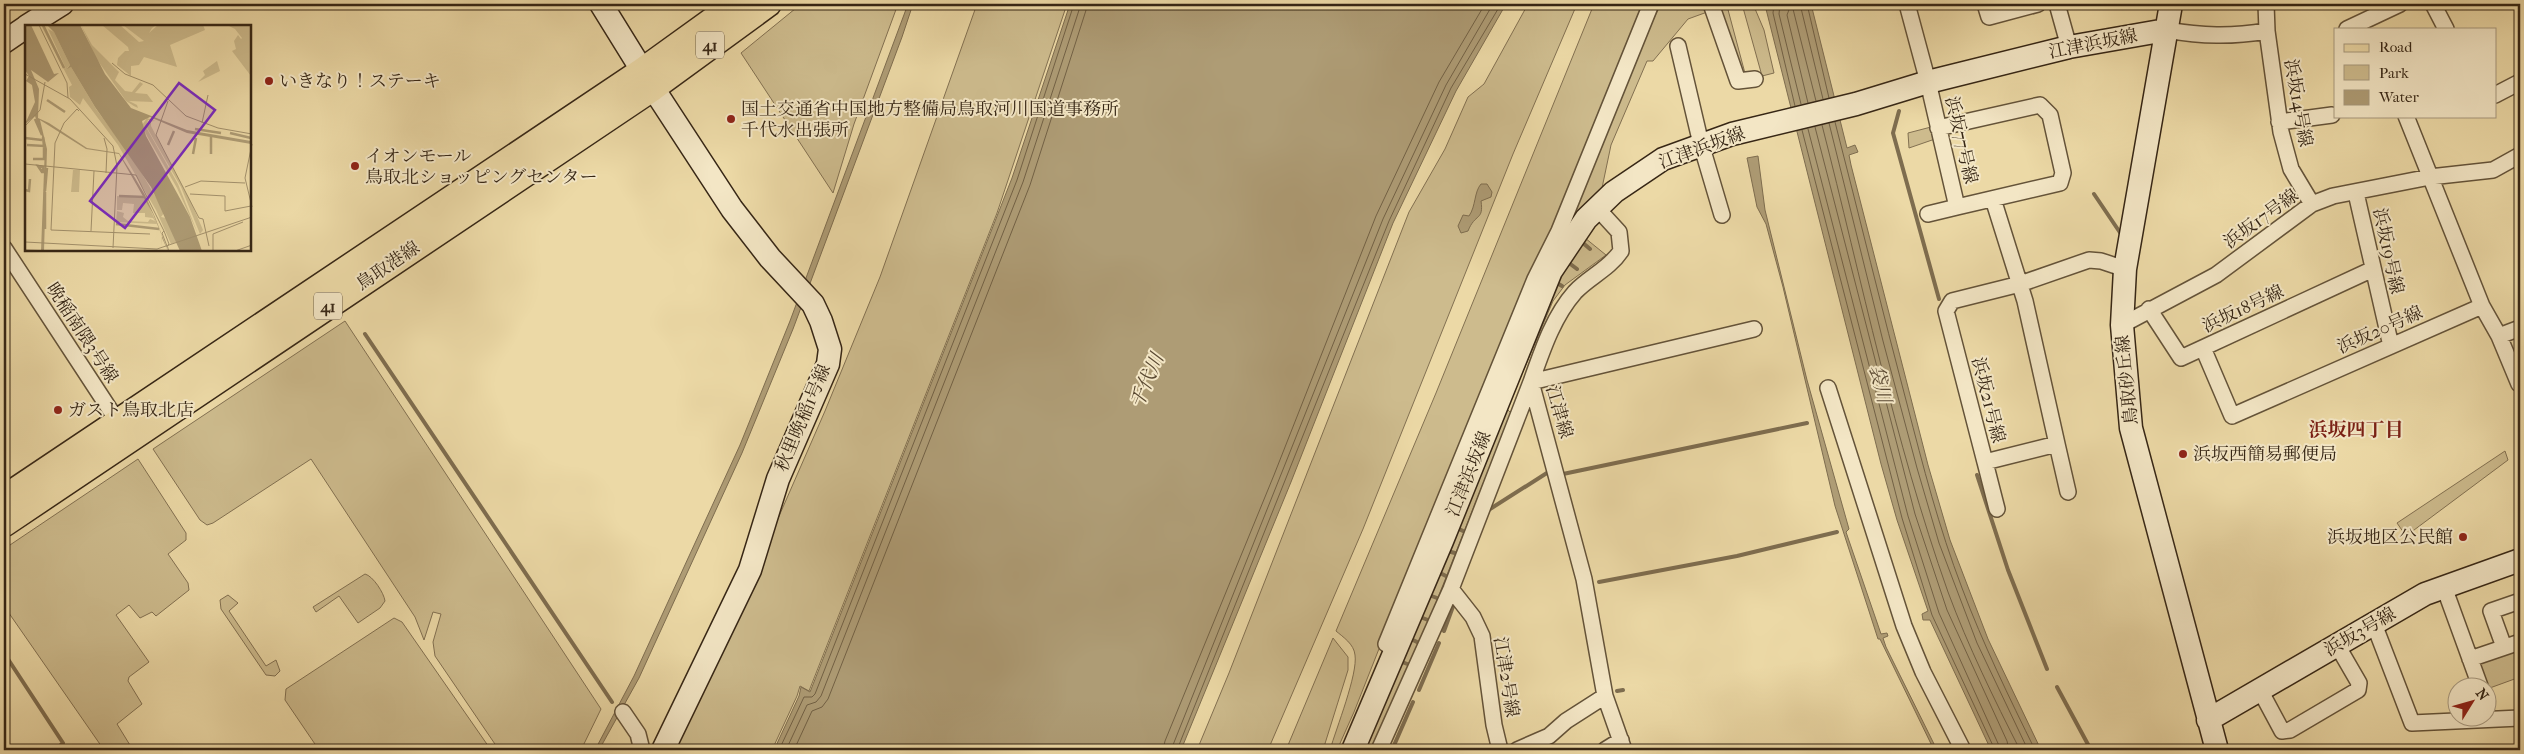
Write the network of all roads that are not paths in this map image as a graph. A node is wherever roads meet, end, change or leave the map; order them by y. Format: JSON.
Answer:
{"nodes":[{"id":1,"x":62,"y":4,"type":"edge"},
{"id":2,"x":601,"y":4,"type":"edge"},
{"id":3,"x":735,"y":4,"type":"edge"},
{"id":4,"x":768,"y":4,"type":"edge"},
{"id":5,"x":1651,"y":4,"type":"edge"},
{"id":6,"x":1711,"y":4,"type":"edge"},
{"id":7,"x":1907,"y":4,"type":"edge"},
{"id":8,"x":1985,"y":4,"type":"edge"},
{"id":9,"x":2038,"y":4,"type":"edge"},
{"id":10,"x":2057,"y":4,"type":"edge"},
{"id":11,"x":2171,"y":4,"type":"edge"},
{"id":12,"x":2266,"y":4,"type":"edge"},
{"id":13,"x":2400,"y":4,"type":"edge"},
{"id":14,"x":2433,"y":4,"type":"edge"},
{"id":15,"x":2372,"y":23,"type":"edge"},
{"id":16,"x":30,"y":25,"type":"edge"},
{"id":17,"x":25,"y":28,"type":"edge"},
{"id":18,"x":2351,"y":28,"type":"edge"},
{"id":19,"x":2445,"y":28,"type":"edge"},
{"id":20,"x":2166,"y":30,"type":"junction"},
{"id":21,"x":2267,"y":31,"type":"junction"},
{"id":22,"x":4,"y":42,"type":"edge"},
{"id":23,"x":1678,"y":46,"type":"dead end"},
{"id":24,"x":2069,"y":47,"type":"junction"},
{"id":25,"x":647,"y":79,"type":"junction"},
{"id":26,"x":1755,"y":79,"type":"dead end"},
{"id":27,"x":1928,"y":82,"type":"junction"},
{"id":28,"x":2520,"y":82,"type":"edge"},
{"id":29,"x":2496,"y":94,"type":"edge"},
{"id":30,"x":2332,"y":115,"type":"dead end"},
{"id":31,"x":2407,"y":118,"type":"edge"},
{"id":32,"x":2280,"y":122,"type":"junction"},
{"id":33,"x":1938,"y":128,"type":"junction"},
{"id":34,"x":1701,"y":144,"type":"junction"},
{"id":35,"x":2520,"y":155,"type":"edge"},
{"id":36,"x":2430,"y":177,"type":"junction"},
{"id":37,"x":2356,"y":193,"type":"junction"},
{"id":38,"x":1993,"y":199,"type":"junction"},
{"id":39,"x":2312,"y":204,"type":"junction"},
{"id":40,"x":1958,"y":207,"type":"junction"},
{"id":41,"x":1597,"y":208,"type":"junction"},
{"id":42,"x":1928,"y":214,"type":"dead end"},
{"id":43,"x":1722,"y":215,"type":"dead end"},
{"id":44,"x":4,"y":248,"type":"edge"},
{"id":45,"x":2125,"y":268,"type":"junction"},
{"id":46,"x":2373,"y":269,"type":"junction"},
{"id":47,"x":10,"y":270,"type":"edge"},
{"id":48,"x":2020,"y":284,"type":"junction"},
{"id":49,"x":2482,"y":306,"type":"junction"},
{"id":50,"x":2149,"y":309,"type":"junction"},
{"id":51,"x":2122,"y":325,"type":"junction"},
{"id":52,"x":2520,"y":328,"type":"edge"},
{"id":53,"x":1754,"y":329,"type":"dead end"},
{"id":54,"x":2499,"y":336,"type":"junction"},
{"id":55,"x":2391,"y":346,"type":"junction"},
{"id":56,"x":2203,"y":348,"type":"junction"},
{"id":57,"x":1531,"y":382,"type":"junction"},
{"id":58,"x":2519,"y":384,"type":"edge"},
{"id":59,"x":1828,"y":388,"type":"dead end"},
{"id":60,"x":124,"y":431,"type":"junction"},
{"id":61,"x":2057,"y":444,"type":"junction"},
{"id":62,"x":1985,"y":462,"type":"junction"},
{"id":63,"x":2068,"y":492,"type":"dead end"},
{"id":64,"x":4,"y":498,"type":"edge"},
{"id":65,"x":1997,"y":509,"type":"dead end"},
{"id":66,"x":4,"y":524,"type":"edge"},
{"id":67,"x":2520,"y":560,"type":"edge"},
{"id":68,"x":2444,"y":587,"type":"junction"},
{"id":69,"x":1451,"y":588,"type":"junction"},
{"id":70,"x":2520,"y":601,"type":"edge"},
{"id":71,"x":2374,"y":624,"type":"junction"},
{"id":72,"x":2520,"y":642,"type":"edge"},
{"id":73,"x":2337,"y":645,"type":"junction"},
{"id":74,"x":2504,"y":647,"type":"junction"},
{"id":75,"x":2470,"y":659,"type":"junction"},
{"id":76,"x":2476,"y":676,"type":"edge"},
{"id":77,"x":2260,"y":690,"type":"junction"},
{"id":78,"x":1605,"y":696,"type":"junction"},
{"id":79,"x":623,"y":712,"type":"dead end"},
{"id":80,"x":2496,"y":713,"type":"edge"},
{"id":81,"x":2446,"y":718,"type":"edge"},
{"id":82,"x":2520,"y":718,"type":"edge"},
{"id":83,"x":2208,"y":720,"type":"junction"},
{"id":84,"x":1623,"y":745,"type":"edge"},
{"id":85,"x":640,"y":747,"type":"edge"},
{"id":86,"x":663,"y":750,"type":"edge"},
{"id":87,"x":1343,"y":750,"type":"edge"},
{"id":88,"x":1353,"y":750,"type":"edge"},
{"id":89,"x":1380,"y":750,"type":"edge"},
{"id":90,"x":1500,"y":750,"type":"edge"},
{"id":91,"x":1517,"y":750,"type":"edge"},
{"id":92,"x":1605,"y":750,"type":"edge"},
{"id":93,"x":1963,"y":750,"type":"edge"},
{"id":94,"x":2217,"y":750,"type":"edge"}],
"edges":[{"from":1,"to":16,"type":"street"},
{"from":2,"to":25,"type":"street","name":"秋里晩稲1号線"},
{"from":3,"to":25,"type":"main road","name":"鳥取港線","number":"41"},
{"from":4,"to":25,"type":"main road","name":"鳥取港線","number":"41"},
{"from":5,"to":87,"type":"street"},
{"from":6,"to":26,"type":"street"},
{"from":7,"to":27,"type":"street","name":"浜坂77号線"},
{"from":8,"to":9,"type":"street"},
{"from":10,"to":24,"type":"street"},
{"from":11,"to":20,"type":"street","name":"鳥取砂丘線"},
{"from":12,"to":21,"type":"street","name":"浜坂14号線"},
{"from":13,"to":15,"type":"street"},
{"from":14,"to":19,"type":"street"},
{"from":15,"to":18,"type":"street"},
{"from":17,"to":22,"type":"street"},
{"from":20,"to":21,"type":"street"},
{"from":20,"to":24,"type":"street","name":"江津浜坂線"},
{"from":20,"to":45,"type":"street","name":"鳥取砂丘線"},
{"from":21,"to":32,"type":"street","name":"浜坂14号線"},
{"from":23,"to":34,"type":"street"},
{"from":24,"to":27,"type":"street","name":"江津浜坂線"},
{"from":25,"to":60,"type":"main road","name":"鳥取港線","number":"41"},
{"from":25,"to":86,"type":"street","name":"秋里晩稲1号線"},
{"from":27,"to":33,"type":"street","name":"浜坂77号線"},
{"from":27,"to":34,"type":"street","name":"江津浜坂線"},
{"from":28,"to":29,"type":"street"},
{"from":30,"to":32,"type":"street"},
{"from":31,"to":36,"type":"street"},
{"from":32,"to":39,"type":"street","name":"浜坂14号線"},
{"from":33,"to":38,"type":"street"},
{"from":33,"to":40,"type":"street","name":"浜坂77号線"},
{"from":34,"to":41,"type":"street","name":"江津浜坂線"},
{"from":34,"to":43,"type":"street"},
{"from":35,"to":36,"type":"street","name":"浜坂17号線"},
{"from":36,"to":37,"type":"street","name":"浜坂17号線"},
{"from":36,"to":49,"type":"street"},
{"from":37,"to":39,"type":"street","name":"浜坂17号線"},
{"from":37,"to":46,"type":"street","name":"浜坂19号線"},
{"from":38,"to":40,"type":"street"},
{"from":38,"to":48,"type":"street"},
{"from":39,"to":50,"type":"street","name":"浜坂17号線"},
{"from":40,"to":42,"type":"street","name":"浜坂77号線"},
{"from":41,"to":57,"type":"street"},
{"from":41,"to":88,"type":"street","name":"江津浜坂線"},
{"from":44,"to":47,"type":"street","name":"晩稲南隈3号線"},
{"from":45,"to":48,"type":"street","name":"浜坂21号線"},
{"from":45,"to":51,"type":"street","name":"鳥取砂丘線"},
{"from":46,"to":55,"type":"street","name":"浜坂19号線"},
{"from":46,"to":56,"type":"street","name":"浜坂18号線"},
{"from":47,"to":60,"type":"street","name":"晩稲南隈3号線"},
{"from":48,"to":61,"type":"street"},
{"from":48,"to":62,"type":"street","name":"浜坂21号線"},
{"from":49,"to":54,"type":"street"},
{"from":49,"to":55,"type":"street","name":"浜坂20号線"},
{"from":50,"to":51,"type":"street","name":"浜坂17号線"},
{"from":50,"to":56,"type":"street","name":"浜坂18号線"},
{"from":51,"to":83,"type":"street","name":"鳥取砂丘線"},
{"from":52,"to":54,"type":"street"},
{"from":53,"to":57,"type":"street"},
{"from":54,"to":58,"type":"street"},
{"from":55,"to":56,"type":"street","name":"浜坂20号線"},
{"from":57,"to":69,"type":"street","name":"江津線"},
{"from":57,"to":78,"type":"street","name":"江津線"},
{"from":59,"to":93,"type":"street"},
{"from":60,"to":64,"type":"main road","name":"鳥取港線","number":"41"},
{"from":60,"to":66,"type":"main road","name":"鳥取港線","number":"41"},
{"from":61,"to":62,"type":"street","name":"浜坂21号線"},
{"from":61,"to":63,"type":"street"},
{"from":62,"to":65,"type":"street"},
{"from":67,"to":68,"type":"street","name":"浜坂3号線"},
{"from":68,"to":71,"type":"street","name":"浜坂3号線"},
{"from":68,"to":75,"type":"street"},
{"from":69,"to":89,"type":"street","name":"江津線"},
{"from":69,"to":90,"type":"street","name":"江津2号線"},
{"from":70,"to":74,"type":"street"},
{"from":71,"to":73,"type":"street","name":"浜坂3号線"},
{"from":71,"to":81,"type":"street"},
{"from":72,"to":74,"type":"street"},
{"from":73,"to":77,"type":"street","name":"浜坂3号線"},
{"from":73,"to":77,"type":"street"},
{"from":74,"to":75,"type":"street"},
{"from":75,"to":76,"type":"street"},
{"from":77,"to":83,"type":"street","name":"浜坂3号線"},
{"from":78,"to":84,"type":"street","name":"江津線"},
{"from":78,"to":91,"type":"street"},
{"from":79,"to":85,"type":"street"},
{"from":80,"to":82,"type":"street"},
{"from":83,"to":94,"type":"street","name":"鳥取砂丘線"},
{"from":84,"to":92,"type":"street"}]}
